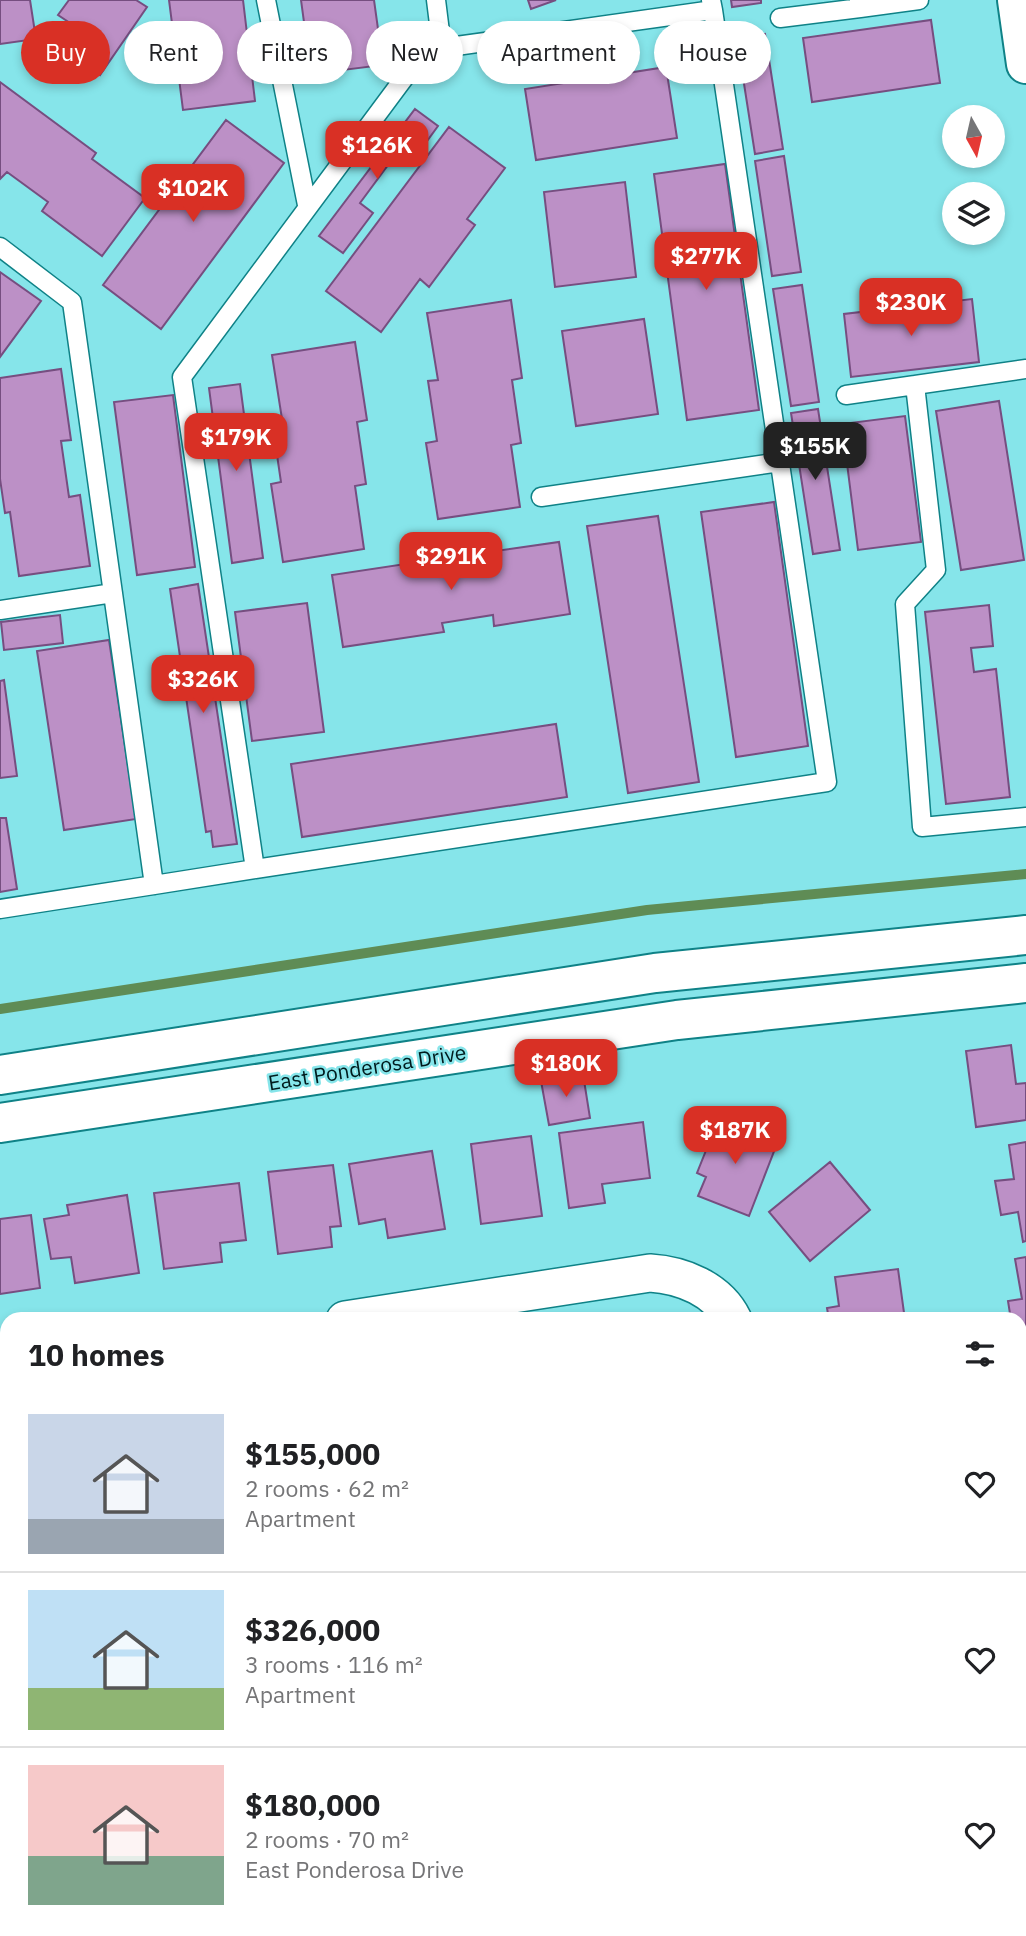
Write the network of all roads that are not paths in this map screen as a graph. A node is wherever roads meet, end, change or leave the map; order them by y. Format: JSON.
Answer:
{"nodes":[{"id":1,"x":266,"y":0,"type":"edge"},
{"id":2,"x":436,"y":0,"type":"edge"},
{"id":3,"x":919,"y":0,"type":"edge"},
{"id":4,"x":1017,"y":0,"type":"edge"},
{"id":5,"x":860,"y":4,"type":"edge"},
{"id":6,"x":712,"y":5,"type":"edge"},
{"id":7,"x":780,"y":18,"type":"dead end"},
{"id":8,"x":439,"y":21,"type":"edge"},
{"id":9,"x":463,"y":45,"type":"edge"},
{"id":10,"x":1026,"y":64,"type":"edge"},
{"id":11,"x":399,"y":84,"type":"edge"},
{"id":12,"x":307,"y":205,"type":"junction"},
{"id":13,"x":0,"y":247,"type":"edge"},
{"id":14,"x":1026,"y":369,"type":"edge"},
{"id":15,"x":915,"y":385,"type":"junction"},
{"id":16,"x":846,"y":395,"type":"dead end"},
{"id":17,"x":780,"y":462,"type":"junction"},
{"id":18,"x":541,"y":497,"type":"dead end"},
{"id":19,"x":113,"y":593,"type":"junction"},
{"id":20,"x":0,"y":610,"type":"edge"},
{"id":21,"x":1026,"y":817,"type":"edge"},
{"id":22,"x":255,"y":869,"type":"junction"},
{"id":23,"x":154,"y":885,"type":"junction"},
{"id":24,"x":0,"y":909,"type":"edge"},
{"id":25,"x":1026,"y":935,"type":"edge"},
{"id":26,"x":1026,"y":983,"type":"edge"},
{"id":27,"x":0,"y":1075,"type":"edge"},
{"id":28,"x":0,"y":1123,"type":"edge"},
{"id":29,"x":394,"y":1312,"type":"edge"},
{"id":30,"x":728,"y":1312,"type":"edge"}],
"edges":[{"from":1,"to":12,"type":"lane"},
{"from":2,"to":8,"type":"lane"},
{"from":3,"to":5,"type":"lane"},
{"from":4,"to":10,"type":"main road"},
{"from":5,"to":7,"type":"lane"},
{"from":6,"to":9,"type":"lane"},
{"from":6,"to":17,"type":"lane"},
{"from":11,"to":12,"type":"lane"},
{"from":12,"to":22,"type":"lane"},
{"from":13,"to":19,"type":"lane"},
{"from":14,"to":15,"type":"lane"},
{"from":15,"to":16,"type":"lane"},
{"from":15,"to":21,"type":"lane"},
{"from":17,"to":18,"type":"lane"},
{"from":17,"to":22,"type":"lane"},
{"from":19,"to":20,"type":"lane"},
{"from":19,"to":23,"type":"lane"},
{"from":22,"to":23,"type":"lane"},
{"from":23,"to":24,"type":"lane"},
{"from":25,"to":27,"type":"main road"},
{"from":26,"to":28,"type":"main road","name":"East Ponderosa Drive"},
{"from":29,"to":30,"type":"street"}]}
